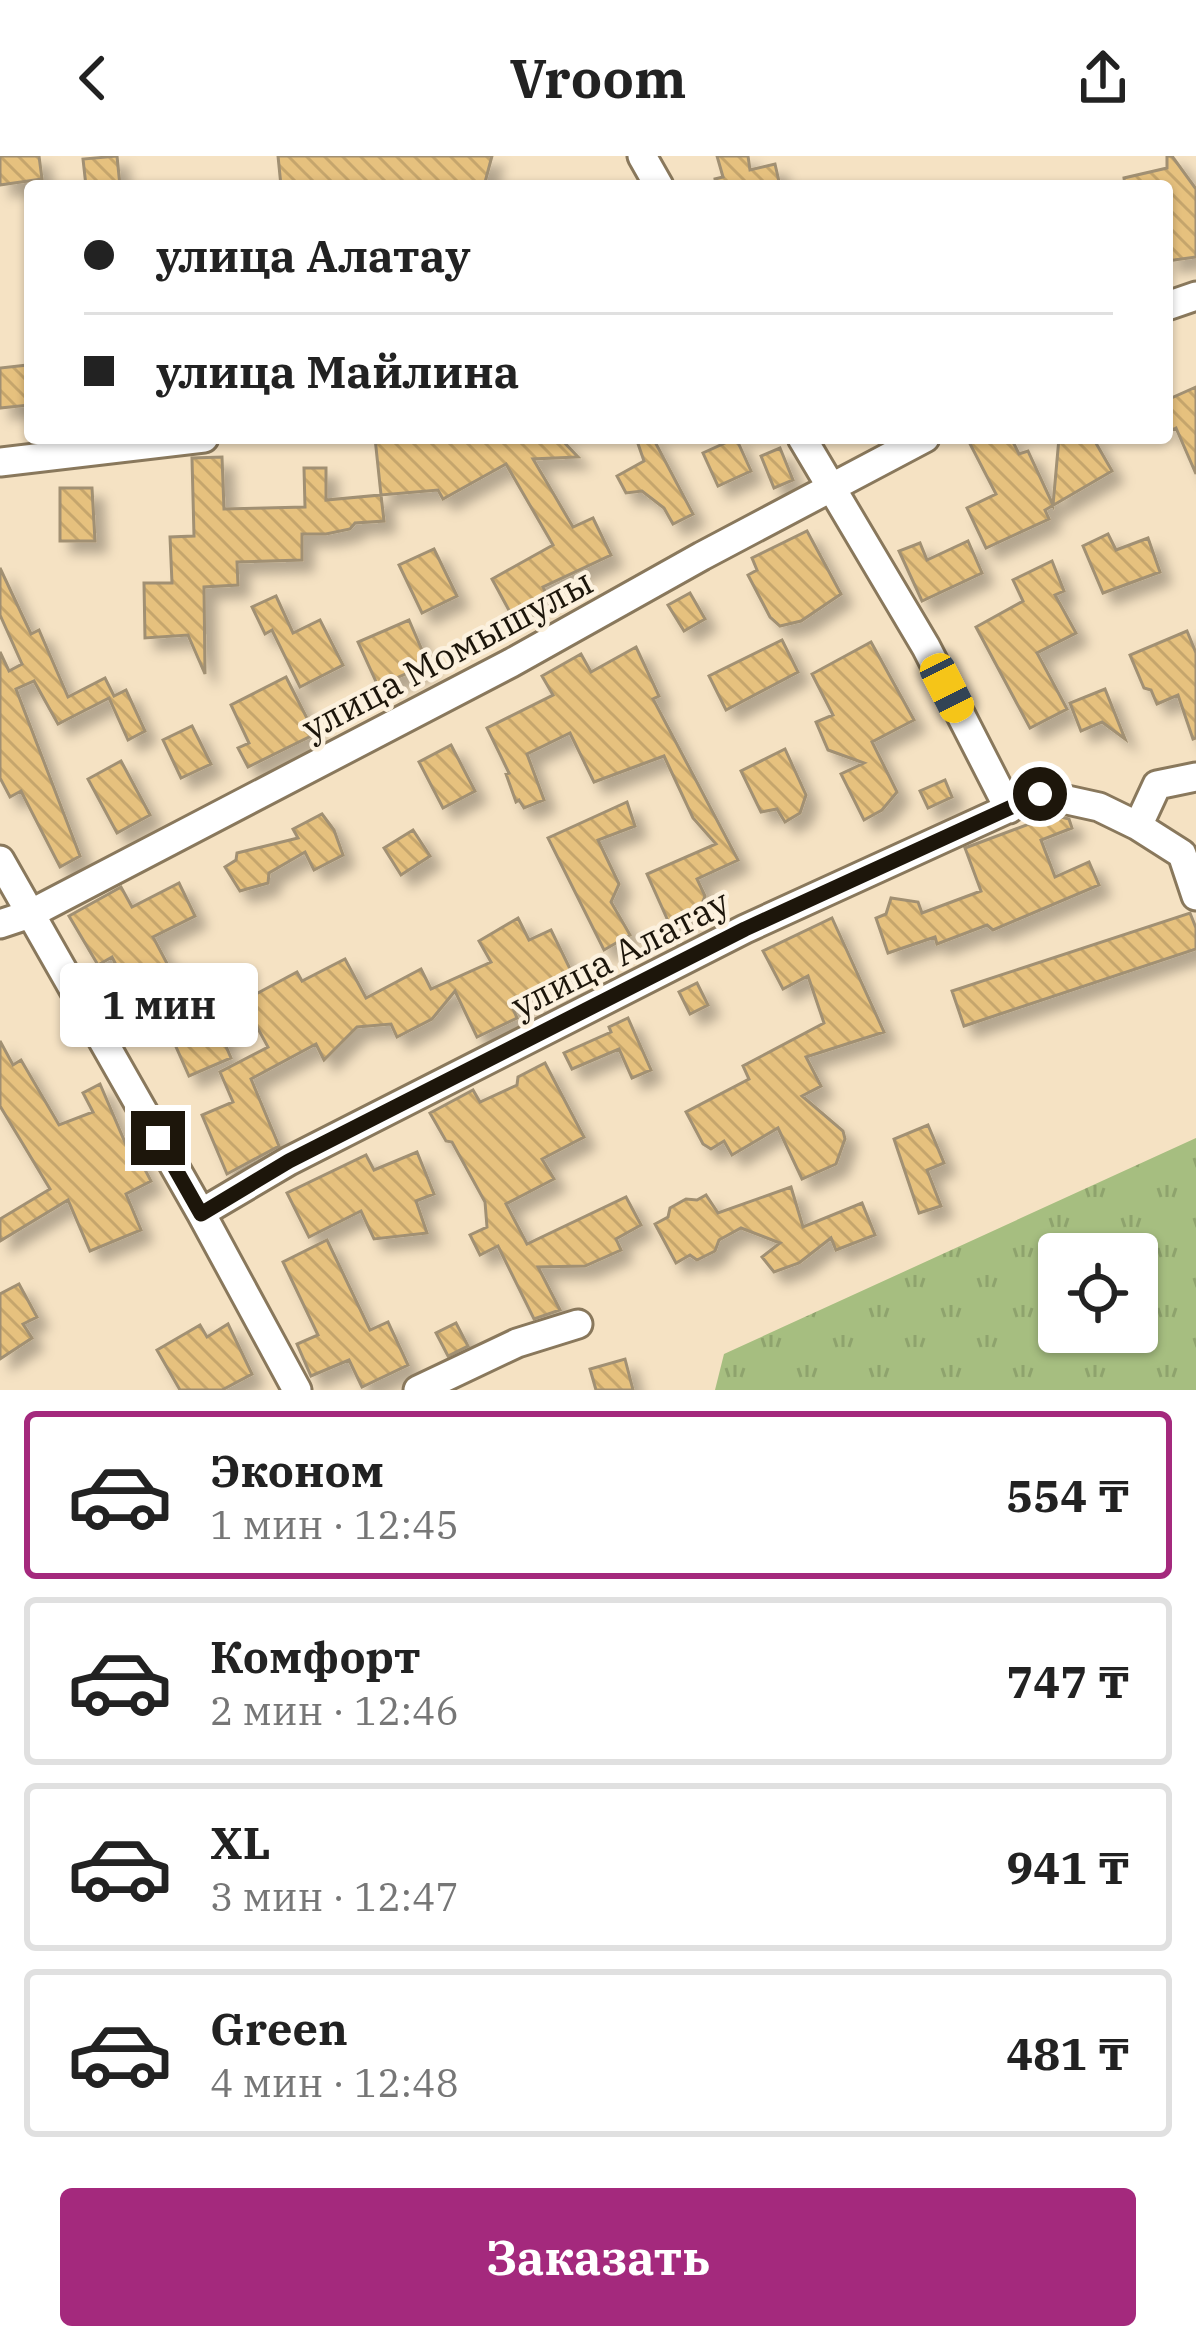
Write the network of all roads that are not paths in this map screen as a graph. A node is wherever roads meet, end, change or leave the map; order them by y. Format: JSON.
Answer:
{"nodes":[{"id":1,"x":153,"y":444,"type":"edge"},
{"id":2,"x":805,"y":444,"type":"edge"},
{"id":3,"x":913,"y":444,"type":"edge"},
{"id":4,"x":0,"y":462,"type":"edge"},
{"id":5,"x":830,"y":487,"type":"junction"},
{"id":6,"x":1196,"y":777,"type":"edge"},
{"id":7,"x":1009,"y":809,"type":"junction"},
{"id":8,"x":1138,"y":826,"type":"junction"},
{"id":9,"x":1196,"y":839,"type":"edge"},
{"id":10,"x":0,"y":860,"type":"edge"},
{"id":11,"x":1196,"y":896,"type":"edge"},
{"id":12,"x":30,"y":914,"type":"junction"},
{"id":13,"x":0,"y":924,"type":"edge"},
{"id":14,"x":201,"y":1214,"type":"junction"},
{"id":15,"x":578,"y":1324,"type":"dead end"},
{"id":16,"x":297,"y":1390,"type":"edge"},
{"id":17,"x":418,"y":1390,"type":"edge"}],
"edges":[{"from":1,"to":4,"type":"street"},
{"from":2,"to":5,"type":"street"},
{"from":3,"to":5,"type":"street","name":"улица Момышулы"},
{"from":5,"to":7,"type":"street"},
{"from":5,"to":12,"type":"street","name":"улица Момышулы"},
{"from":6,"to":8,"type":"street"},
{"from":7,"to":8,"type":"street","name":"улица Алатау"},
{"from":7,"to":14,"type":"street","name":"улица Алатау"},
{"from":8,"to":9,"type":"street"},
{"from":8,"to":11,"type":"street"},
{"from":10,"to":12,"type":"street"},
{"from":12,"to":13,"type":"street","name":"улица Момышулы"},
{"from":12,"to":14,"type":"street"},
{"from":14,"to":16,"type":"street"},
{"from":15,"to":17,"type":"street"}]}
